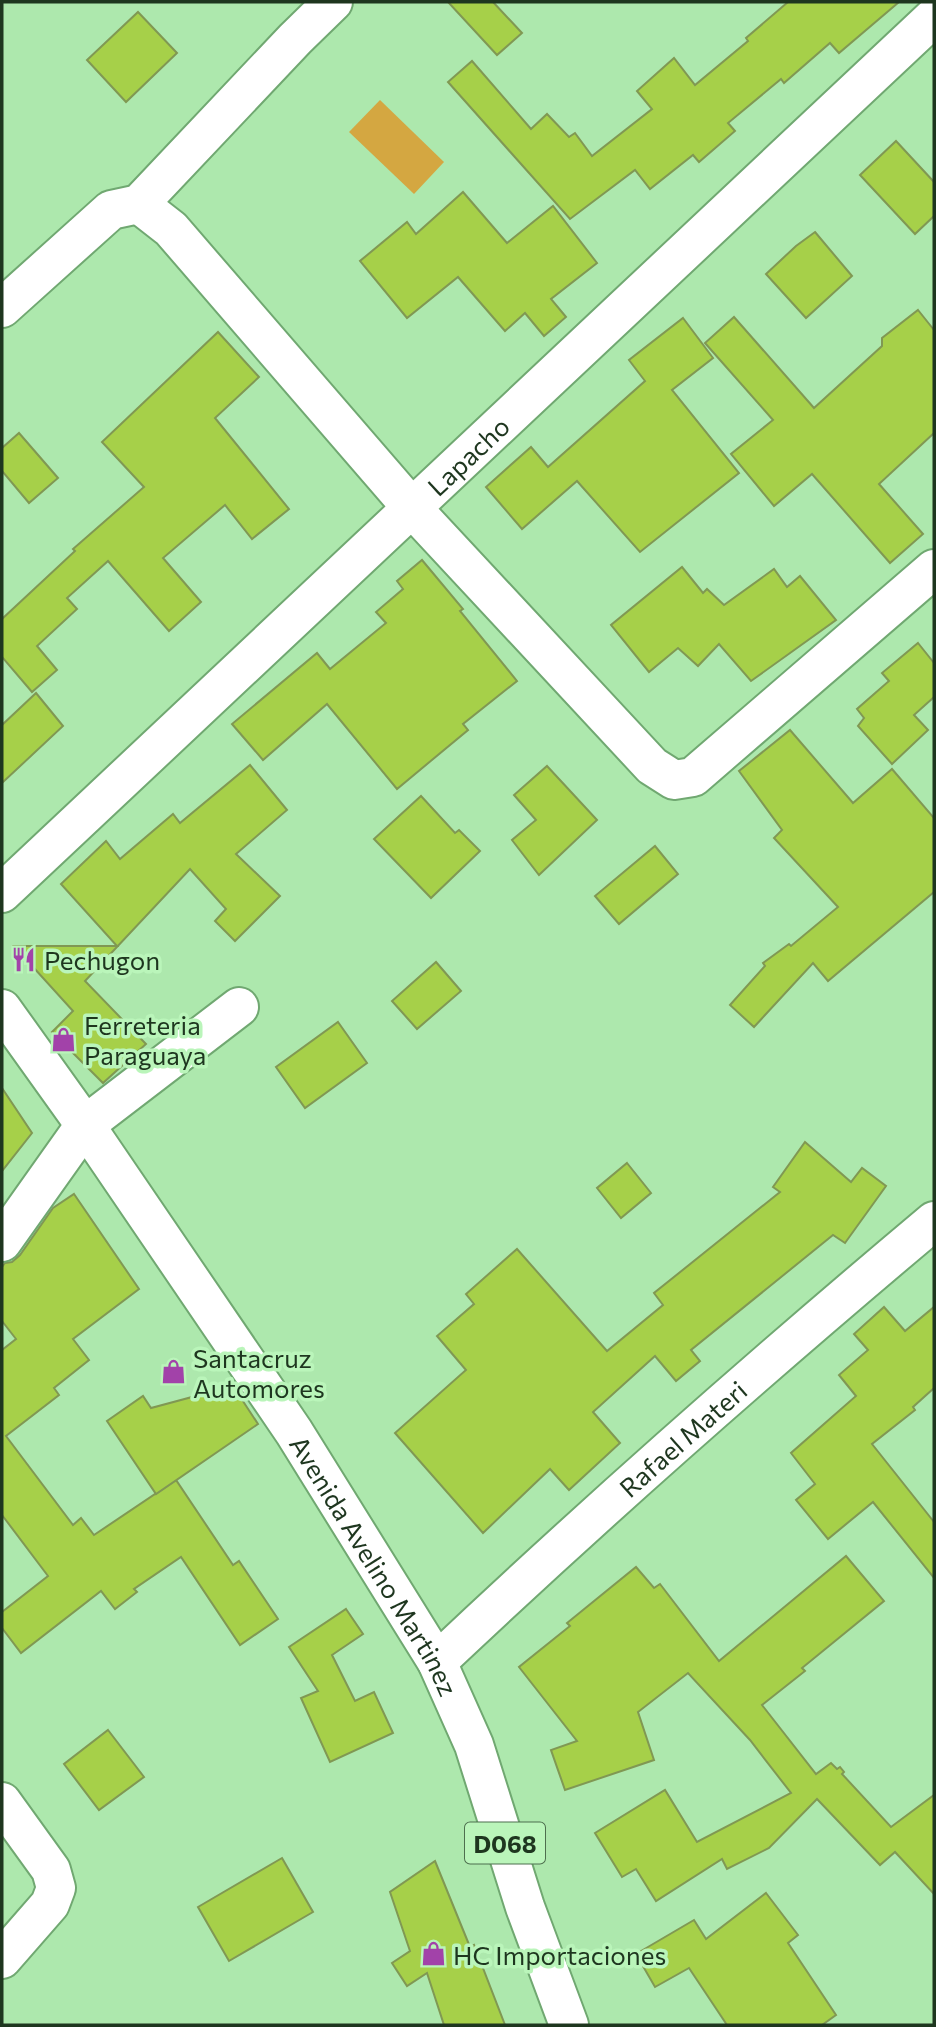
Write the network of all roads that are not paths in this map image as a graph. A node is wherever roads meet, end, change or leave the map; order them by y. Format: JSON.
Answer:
{"nodes":[{"id":1,"x":333,"y":2,"type":"edge"},
{"id":2,"x":919,"y":2,"type":"edge"},
{"id":3,"x":934,"y":18,"type":"edge"},
{"id":4,"x":139,"y":204,"type":"junction"},
{"id":5,"x":2,"y":308,"type":"edge"},
{"id":6,"x":412,"y":508,"type":"junction"},
{"id":7,"x":934,"y":569,"type":"edge"},
{"id":8,"x":2,"y":893,"type":"edge"},
{"id":9,"x":239,"y":1007,"type":"dead end"},
{"id":10,"x":2,"y":1009,"type":"edge"},
{"id":11,"x":85,"y":1125,"type":"junction"},
{"id":12,"x":934,"y":1221,"type":"edge"},
{"id":13,"x":2,"y":1242,"type":"edge"},
{"id":14,"x":437,"y":1662,"type":"junction"},
{"id":15,"x":2,"y":1802,"type":"edge"},
{"id":16,"x":2,"y":1959,"type":"edge"},
{"id":17,"x":569,"y":2025,"type":"edge"}],
"edges":[{"from":1,"to":4,"type":"street"},
{"from":2,"to":3,"type":"street"},
{"from":3,"to":6,"type":"street","name":"Lapacho"},
{"from":4,"to":5,"type":"street"},
{"from":4,"to":6,"type":"street"},
{"from":6,"to":7,"type":"street"},
{"from":6,"to":8,"type":"street","name":"Lapacho"},
{"from":9,"to":11,"type":"street"},
{"from":10,"to":11,"type":"street","name":"Avenida Avelino Martinez","number":"D068"},
{"from":11,"to":13,"type":"street"},
{"from":11,"to":14,"type":"street","name":"Avenida Avelino Martinez","number":"D068"},
{"from":12,"to":14,"type":"street","name":"Rafael Materi"},
{"from":14,"to":17,"type":"street","name":"Avenida Avelino Martinez","number":"D068"},
{"from":15,"to":16,"type":"street"}]}
